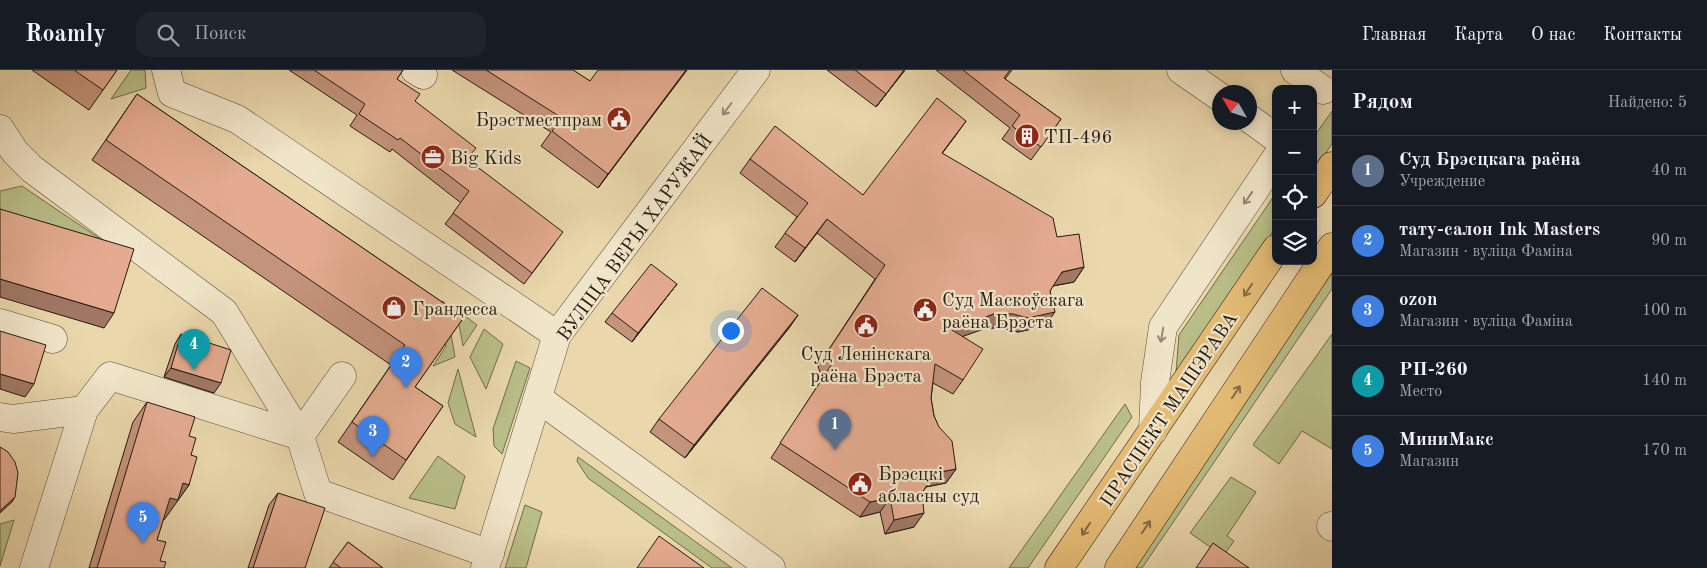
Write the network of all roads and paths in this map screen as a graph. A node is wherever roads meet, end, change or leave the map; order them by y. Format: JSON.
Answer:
{"nodes":[{"id":1,"x":166,"y":70,"type":"edge"},
{"id":2,"x":756,"y":70,"type":"edge"},
{"id":3,"x":1181,"y":70,"type":"edge"},
{"id":4,"x":1294,"y":70,"type":"edge"},
{"id":5,"x":1323,"y":90,"type":"edge"},
{"id":6,"x":1212,"y":91,"type":"edge"},
{"id":7,"x":1257,"y":124,"type":"edge"},
{"id":8,"x":0,"y":129,"type":"edge"},
{"id":9,"x":1272,"y":135,"type":"edge"},
{"id":10,"x":1272,"y":164,"type":"edge"},
{"id":11,"x":1332,"y":166,"type":"edge"},
{"id":12,"x":1317,"y":188,"type":"edge"},
{"id":13,"x":1332,"y":247,"type":"edge"},
{"id":14,"x":1272,"y":255,"type":"edge"},
{"id":15,"x":0,"y":323,"type":"edge"},
{"id":16,"x":557,"y":335,"type":"junction"},
{"id":17,"x":53,"y":340,"type":"dead end"},
{"id":18,"x":342,"y":376,"type":"dead end"},
{"id":19,"x":539,"y":399,"type":"junction"},
{"id":20,"x":84,"y":410,"type":"junction"},
{"id":21,"x":0,"y":417,"type":"edge"},
{"id":22,"x":1153,"y":431,"type":"junction"},
{"id":23,"x":300,"y":436,"type":"junction"},
{"id":24,"x":488,"y":561,"type":"edge"},
{"id":25,"x":34,"y":568,"type":"edge"},
{"id":26,"x":771,"y":568,"type":"edge"},
{"id":27,"x":1059,"y":568,"type":"edge"},
{"id":28,"x":1118,"y":568,"type":"edge"}],
"edges":[{"from":1,"to":16,"type":"street"},
{"from":2,"to":16,"type":"street","name":"ВУЛІЦА ВЕРЫ ХАРУЖАЙ","one_way":true},
{"from":3,"to":6,"type":"street"},
{"from":4,"to":5,"type":"street"},
{"from":7,"to":9,"type":"street"},
{"from":8,"to":23,"type":"street"},
{"from":10,"to":22,"type":"street","one_way":true},
{"from":11,"to":12,"type":"main road"},
{"from":28,"to":13,"type":"main road","one_way":true},
{"from":14,"to":22,"type":"main road","name":"ПРАСПЕКТ МАШЭРАВА","one_way":true},
{"from":15,"to":17,"type":"street"},
{"from":16,"to":19,"type":"street","name":"ВУЛІЦА ВЕРЫ ХАРУЖАЙ"},
{"from":18,"to":23,"type":"street"},
{"from":19,"to":24,"type":"street","name":"ВУЛІЦА ВЕРЫ ХАРУЖАЙ"},
{"from":19,"to":26,"type":"street"},
{"from":20,"to":21,"type":"street"},
{"from":20,"to":23,"type":"street"},
{"from":20,"to":25,"type":"street"},
{"from":22,"to":27,"type":"main road","name":"ПРАСПЕКТ МАШЭРАВА","one_way":true},
{"from":23,"to":24,"type":"street"}]}
